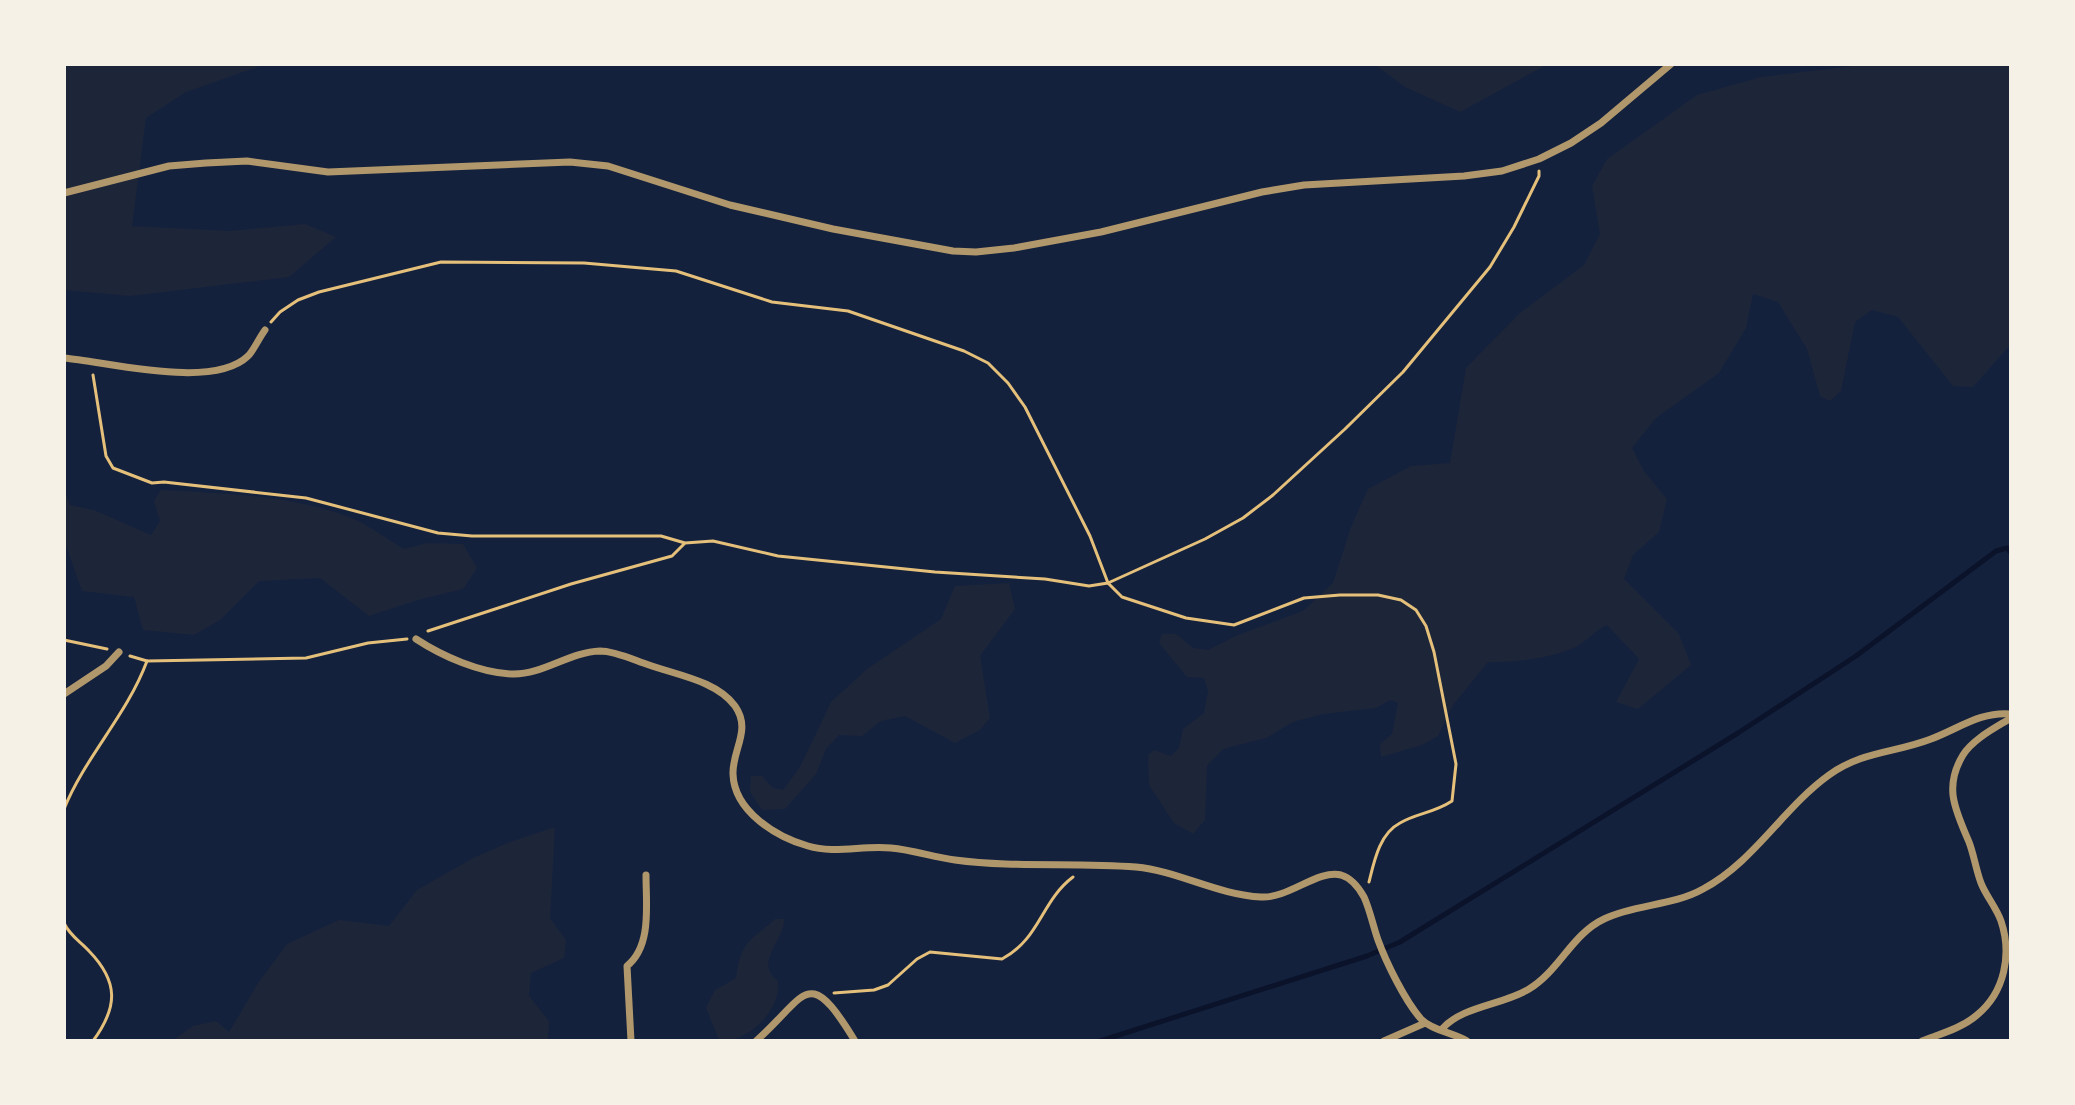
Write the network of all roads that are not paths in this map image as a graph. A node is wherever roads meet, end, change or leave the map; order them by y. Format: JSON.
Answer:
{"nodes":[{"id":1,"x":1671,"y":64,"type":"edge"},
{"id":2,"x":64,"y":193,"type":"edge"},
{"id":3,"x":265,"y":330,"type":"road end"},
{"id":4,"x":64,"y":358,"type":"edge"},
{"id":5,"x":416,"y":639,"type":"road end"},
{"id":6,"x":119,"y":652,"type":"dead end"},
{"id":7,"x":64,"y":694,"type":"edge"},
{"id":8,"x":2011,"y":716,"type":"edge"},
{"id":9,"x":646,"y":875,"type":"dead end"},
{"id":10,"x":1425,"y":1023,"type":"junction"},
{"id":11,"x":1442,"y":1029,"type":"junction"},
{"id":12,"x":631,"y":1041,"type":"edge"},
{"id":13,"x":756,"y":1041,"type":"edge"},
{"id":14,"x":855,"y":1041,"type":"edge"},
{"id":15,"x":1384,"y":1041,"type":"edge"},
{"id":16,"x":1467,"y":1041,"type":"edge"},
{"id":17,"x":1922,"y":1041,"type":"edge"}],
"edges":[{"from":1,"to":2,"type":"street"},
{"from":3,"to":4,"type":"street"},
{"from":5,"to":10,"type":"street"},
{"from":6,"to":7,"type":"street"},
{"from":8,"to":11,"type":"street"},
{"from":8,"to":17,"type":"street"},
{"from":9,"to":12,"type":"street"},
{"from":10,"to":11,"type":"street"},
{"from":10,"to":15,"type":"street"},
{"from":11,"to":16,"type":"street"},
{"from":13,"to":14,"type":"street"}]}
